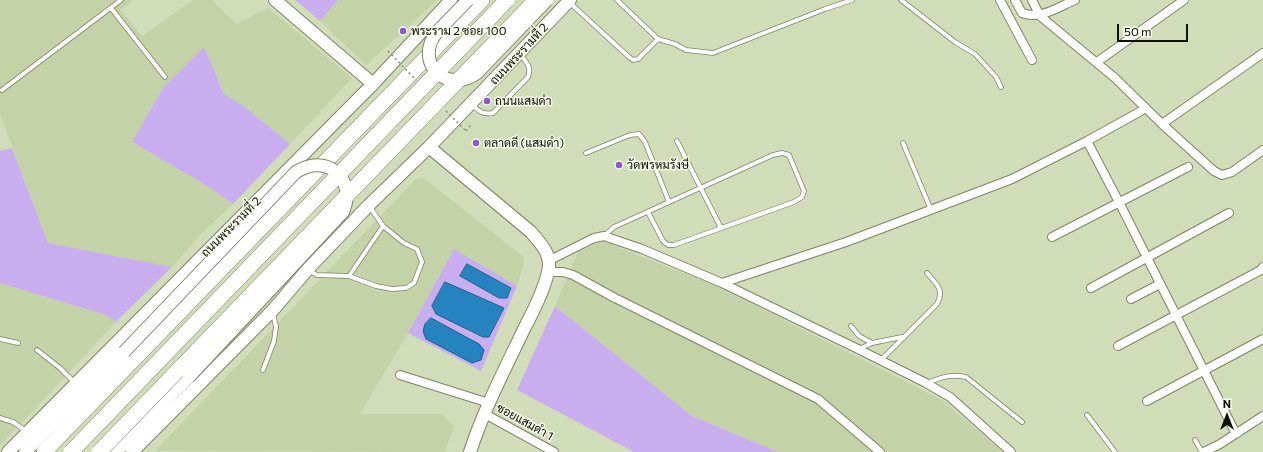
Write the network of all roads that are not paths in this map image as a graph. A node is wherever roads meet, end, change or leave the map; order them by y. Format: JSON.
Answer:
{"nodes":[{"id":1,"x":121,"y":0,"type":"edge"},
{"id":2,"x":275,"y":0,"type":"edge"},
{"id":3,"x":451,"y":0,"type":"edge"},
{"id":4,"x":468,"y":0,"type":"edge"},
{"id":5,"x":482,"y":0,"type":"edge"},
{"id":6,"x":507,"y":0,"type":"edge"},
{"id":7,"x":531,"y":0,"type":"edge"},
{"id":8,"x":536,"y":0,"type":"edge"},
{"id":9,"x":547,"y":0,"type":"edge"},
{"id":10,"x":617,"y":0,"type":"edge"},
{"id":11,"x":852,"y":0,"type":"edge"},
{"id":12,"x":901,"y":0,"type":"edge"},
{"id":13,"x":1000,"y":0,"type":"edge"},
{"id":14,"x":1015,"y":0,"type":"edge"},
{"id":15,"x":1032,"y":0,"type":"edge"},
{"id":16,"x":1075,"y":0,"type":"edge"},
{"id":17,"x":1184,"y":0,"type":"edge"},
{"id":18,"x":570,"y":1,"type":"edge"},
{"id":19,"x":111,"y":8,"type":"junction"},
{"id":20,"x":1040,"y":16,"type":"junction"},
{"id":21,"x":658,"y":38,"type":"junction"},
{"id":22,"x":520,"y":53,"type":"junction"},
{"id":23,"x":1263,"y":53,"type":"edge"},
{"id":24,"x":1032,"y":60,"type":"dead end"},
{"id":25,"x":1097,"y":62,"type":"junction"},
{"id":26,"x":164,"y":77,"type":"dead end"},
{"id":27,"x":373,"y":84,"type":"junction"},
{"id":28,"x":1000,"y":87,"type":"dead end"},
{"id":29,"x":2,"y":90,"type":"dead end"},
{"id":30,"x":471,"y":104,"type":"junction"},
{"id":31,"x":1141,"y":111,"type":"dead end"},
{"id":32,"x":1162,"y":124,"type":"junction"},
{"id":33,"x":1087,"y":141,"type":"junction"},
{"id":34,"x":678,"y":142,"type":"dead end"},
{"id":35,"x":903,"y":143,"type":"dead end"},
{"id":36,"x":429,"y":148,"type":"junction"},
{"id":37,"x":1263,"y":150,"type":"edge"},
{"id":38,"x":586,"y":153,"type":"dead end"},
{"id":39,"x":1188,"y":167,"type":"dead end"},
{"id":40,"x":700,"y":188,"type":"junction"},
{"id":41,"x":669,"y":202,"type":"junction"},
{"id":42,"x":1119,"y":202,"type":"junction"},
{"id":43,"x":369,"y":205,"type":"junction"},
{"id":44,"x":931,"y":210,"type":"junction"},
{"id":45,"x":648,"y":212,"type":"junction"},
{"id":46,"x":1229,"y":213,"type":"dead end"},
{"id":47,"x":383,"y":226,"type":"junction"},
{"id":48,"x":721,"y":228,"type":"junction"},
{"id":49,"x":604,"y":236,"type":"junction"},
{"id":50,"x":1052,"y":237,"type":"dead end"},
{"id":51,"x":1147,"y":258,"type":"junction"},
{"id":52,"x":548,"y":267,"type":"junction"},
{"id":53,"x":1263,"y":267,"type":"edge"},
{"id":54,"x":307,"y":270,"type":"junction"},
{"id":55,"x":927,"y":273,"type":"dead end"},
{"id":56,"x":349,"y":276,"type":"junction"},
{"id":57,"x":722,"y":283,"type":"junction"},
{"id":58,"x":1160,"y":284,"type":"junction"},
{"id":59,"x":1091,"y":288,"type":"dead end"},
{"id":60,"x":1131,"y":299,"type":"dead end"},
{"id":61,"x":273,"y":310,"type":"junction"},
{"id":62,"x":1176,"y":315,"type":"junction"},
{"id":63,"x":851,"y":326,"type":"dead end"},
{"id":64,"x":903,"y":337,"type":"junction"},
{"id":65,"x":0,"y":339,"type":"edge"},
{"id":66,"x":1263,"y":339,"type":"edge"},
{"id":67,"x":18,"y":343,"type":"dead end"},
{"id":68,"x":872,"y":343,"type":"junction"},
{"id":69,"x":1118,"y":346,"type":"dead end"},
{"id":70,"x":858,"y":349,"type":"junction"},
{"id":71,"x":37,"y":350,"type":"dead end"},
{"id":72,"x":881,"y":360,"type":"junction"},
{"id":73,"x":263,"y":370,"type":"dead end"},
{"id":74,"x":1204,"y":370,"type":"junction"},
{"id":75,"x":400,"y":375,"type":"dead end"},
{"id":76,"x":76,"y":383,"type":"junction"},
{"id":77,"x":926,"y":384,"type":"junction"},
{"id":78,"x":1147,"y":401,"type":"dead end"},
{"id":79,"x":487,"y":408,"type":"junction"},
{"id":80,"x":1087,"y":415,"type":"dead end"},
{"id":81,"x":1263,"y":416,"type":"edge"},
{"id":82,"x":0,"y":418,"type":"edge"},
{"id":83,"x":1022,"y":422,"type":"dead end"},
{"id":84,"x":28,"y":432,"type":"junction"},
{"id":85,"x":1236,"y":434,"type":"junction"},
{"id":86,"x":1194,"y":440,"type":"dead end"},
{"id":87,"x":8,"y":452,"type":"edge"},
{"id":88,"x":25,"y":452,"type":"edge"},
{"id":89,"x":44,"y":452,"type":"edge"},
{"id":90,"x":71,"y":452,"type":"edge"},
{"id":91,"x":95,"y":452,"type":"edge"},
{"id":92,"x":99,"y":452,"type":"edge"},
{"id":93,"x":116,"y":452,"type":"edge"},
{"id":94,"x":132,"y":452,"type":"edge"},
{"id":95,"x":470,"y":452,"type":"edge"},
{"id":96,"x":554,"y":452,"type":"edge"},
{"id":97,"x":880,"y":452,"type":"edge"},
{"id":98,"x":1012,"y":452,"type":"edge"},
{"id":99,"x":1115,"y":452,"type":"edge"},
{"id":100,"x":1203,"y":452,"type":"edge"}],
"edges":[{"from":1,"to":19,"type":"lane"},
{"from":2,"to":27,"type":"main road"},
{"from":3,"to":27,"type":"main road","name":"ถนนพระรามที่ 2"},
{"from":4,"to":9,"type":"main road","bridge":true},
{"from":5,"to":89,"type":"highway","name":"ถนนพระรามที่ 2"},
{"from":6,"to":90,"type":"highway","bridge":true},
{"from":7,"to":91,"type":"highway"},
{"from":8,"to":92,"type":"highway","bridge":true},
{"from":10,"to":21,"type":"lane"},
{"from":11,"to":21,"type":"lane"},
{"from":12,"to":28,"type":"lane"},
{"from":13,"to":24,"type":"street"},
{"from":14,"to":20,"type":"street"},
{"from":15,"to":20,"type":"street"},
{"from":16,"to":20,"type":"street"},
{"from":17,"to":25,"type":"street"},
{"from":18,"to":21,"type":"lane"},
{"from":18,"to":22,"type":"main road","name":"ถนนพระรามที่ 2"},
{"from":19,"to":26,"type":"lane"},
{"from":19,"to":29,"type":"lane"},
{"from":20,"to":25,"type":"street"},
{"from":22,"to":30,"type":"main road","name":"ถนนพระรามที่ 2"},
{"from":22,"to":30,"type":"lane"},
{"from":23,"to":32,"type":"street"},
{"from":25,"to":32,"type":"street"},
{"from":27,"to":76,"type":"main road","name":"ถนนพระรามที่ 2"},
{"from":30,"to":36,"type":"main road","name":"ถนนพระรามที่ 2"},
{"from":31,"to":33,"type":"street"},
{"from":32,"to":37,"type":"street"},
{"from":33,"to":42,"type":"street"},
{"from":33,"to":44,"type":"street"},
{"from":34,"to":40,"type":"lane"},
{"from":35,"to":44,"type":"lane"},
{"from":36,"to":43,"type":"main road","name":"ถนนพระรามที่ 2"},
{"from":36,"to":52,"type":"main road"},
{"from":38,"to":41,"type":"lane"},
{"from":39,"to":42,"type":"street"},
{"from":40,"to":41,"type":"lane"},
{"from":40,"to":48,"type":"lane"},
{"from":40,"to":48,"type":"lane"},
{"from":41,"to":45,"type":"lane"},
{"from":42,"to":50,"type":"street"},
{"from":42,"to":51,"type":"street"},
{"from":43,"to":47,"type":"lane"},
{"from":43,"to":54,"type":"main road","name":"ถนนพระรามที่ 2"},
{"from":44,"to":57,"type":"street"},
{"from":45,"to":48,"type":"lane"},
{"from":45,"to":49,"type":"lane"},
{"from":46,"to":51,"type":"street"},
{"from":47,"to":56,"type":"lane"},
{"from":47,"to":56,"type":"lane"},
{"from":49,"to":52,"type":"street"},
{"from":49,"to":57,"type":"street"},
{"from":51,"to":58,"type":"street"},
{"from":51,"to":59,"type":"street"},
{"from":52,"to":79,"type":"main road"},
{"from":52,"to":97,"type":"street"},
{"from":53,"to":62,"type":"street"},
{"from":54,"to":56,"type":"lane"},
{"from":54,"to":61,"type":"main road","name":"ถนนพระรามที่ 2"},
{"from":55,"to":64,"type":"lane"},
{"from":57,"to":70,"type":"street"},
{"from":58,"to":60,"type":"street"},
{"from":58,"to":62,"type":"street"},
{"from":61,"to":73,"type":"lane"},
{"from":61,"to":94,"type":"main road","name":"ถนนพระรามที่ 2"},
{"from":62,"to":69,"type":"street"},
{"from":62,"to":74,"type":"street"},
{"from":63,"to":68,"type":"lane"},
{"from":64,"to":68,"type":"lane"},
{"from":64,"to":72,"type":"lane"},
{"from":65,"to":67,"type":"lane"},
{"from":66,"to":74,"type":"street"},
{"from":68,"to":70,"type":"lane"},
{"from":70,"to":72,"type":"street"},
{"from":71,"to":76,"type":"lane"},
{"from":72,"to":77,"type":"street"},
{"from":74,"to":78,"type":"street"},
{"from":74,"to":85,"type":"street"},
{"from":75,"to":79,"type":"street","name":"ซอยแสมดำ 1"},
{"from":76,"to":84,"type":"main road","name":"ถนนพระรามที่ 2"},
{"from":77,"to":83,"type":"lane"},
{"from":77,"to":98,"type":"street"},
{"from":79,"to":95,"type":"main road"},
{"from":79,"to":96,"type":"street","name":"ซอยแสมดำ 1"},
{"from":80,"to":99,"type":"lane"},
{"from":81,"to":85,"type":"street"},
{"from":82,"to":84,"type":"lane"},
{"from":84,"to":87,"type":"main road","name":"ถนนพระรามที่ 2"},
{"from":85,"to":100,"type":"street"},
{"from":86,"to":100,"type":"lane"},
{"from":88,"to":93,"type":"main road","bridge":true}]}
